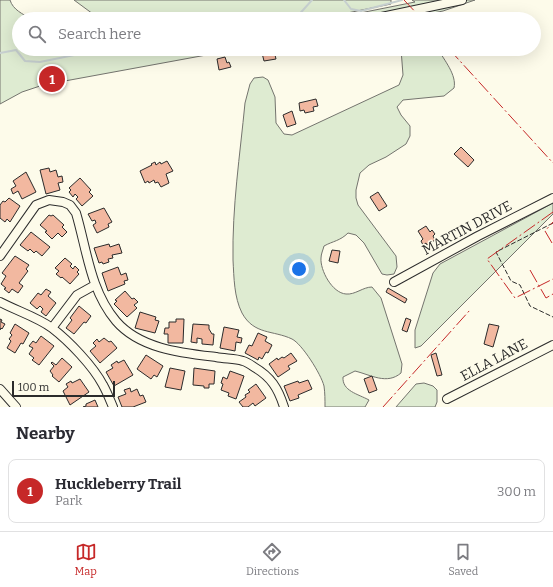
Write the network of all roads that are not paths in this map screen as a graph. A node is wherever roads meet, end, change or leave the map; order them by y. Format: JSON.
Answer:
{"nodes":[{"id":1,"x":462,"y":0,"type":"edge"},
{"id":2,"x":405,"y":12,"type":"edge"},
{"id":3,"x":553,"y":198,"type":"edge"},
{"id":4,"x":0,"y":256,"type":"edge"},
{"id":5,"x":394,"y":282,"type":"dead end"},
{"id":6,"x":95,"y":285,"type":"junction"},
{"id":7,"x":0,"y":302,"type":"edge"},
{"id":8,"x":52,"y":328,"type":"junction"},
{"id":9,"x":553,"y":344,"type":"edge"},
{"id":10,"x":0,"y":389,"type":"edge"},
{"id":11,"x":447,"y":400,"type":"dead end"},
{"id":12,"x":16,"y":407,"type":"edge"},
{"id":13,"x":113,"y":407,"type":"edge"},
{"id":14,"x":284,"y":407,"type":"edge"}],
"edges":[{"from":1,"to":2,"type":"street"},
{"from":3,"to":5,"type":"street","name":"MARTIN DRIVE"},
{"from":4,"to":6,"type":"street"},
{"from":6,"to":8,"type":"street"},
{"from":6,"to":14,"type":"street"},
{"from":7,"to":8,"type":"street"},
{"from":8,"to":13,"type":"street"},
{"from":9,"to":11,"type":"street","name":"ELLA LANE"},
{"from":10,"to":12,"type":"street"}]}
